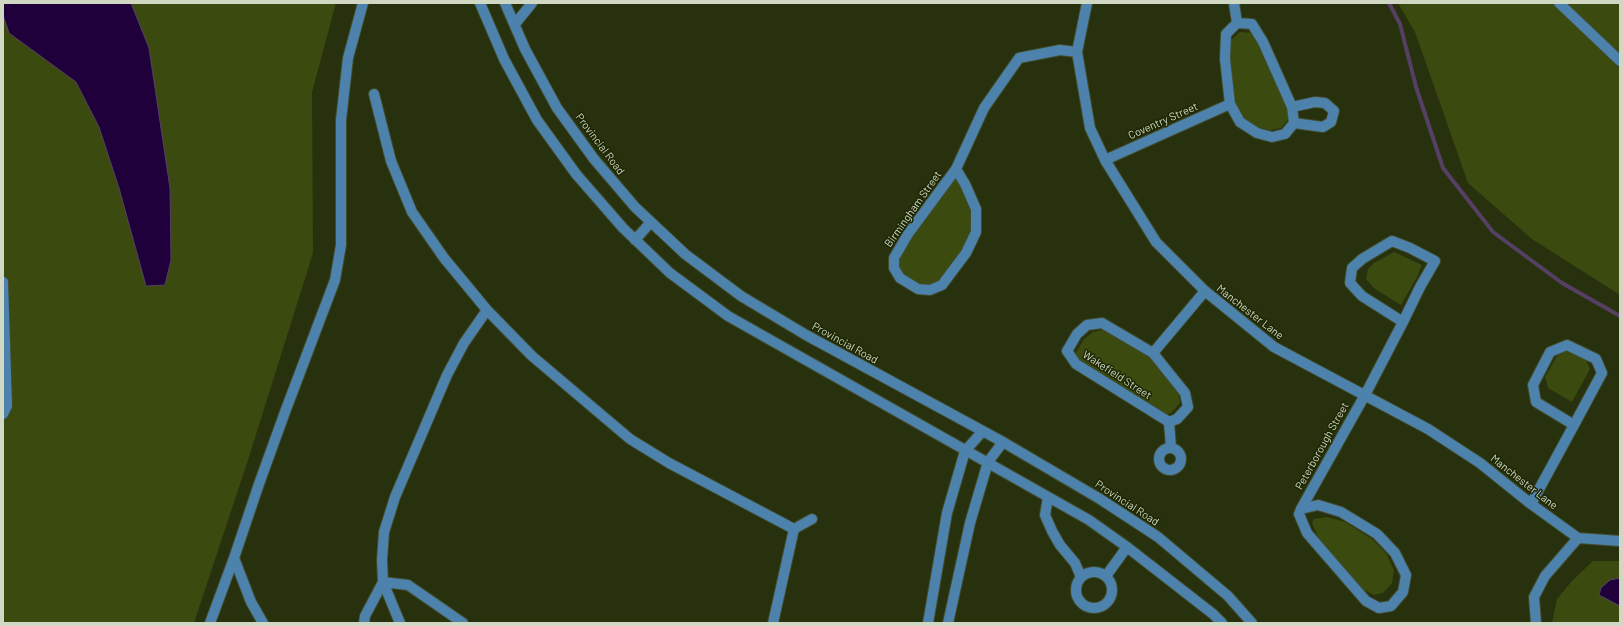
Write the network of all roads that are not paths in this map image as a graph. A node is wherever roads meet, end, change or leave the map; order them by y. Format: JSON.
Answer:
{"nodes":[{"id":1,"x":363,"y":3,"type":"edge"},
{"id":2,"x":480,"y":3,"type":"edge"},
{"id":3,"x":505,"y":3,"type":"edge"},
{"id":4,"x":532,"y":3,"type":"edge"},
{"id":5,"x":1087,"y":3,"type":"edge"},
{"id":6,"x":1234,"y":3,"type":"edge"},
{"id":7,"x":1559,"y":3,"type":"edge"},
{"id":8,"x":515,"y":24,"type":"junction"},
{"id":9,"x":1237,"y":24,"type":"junction"},
{"id":10,"x":1077,"y":52,"type":"junction"},
{"id":11,"x":1620,"y":61,"type":"edge"},
{"id":12,"x":374,"y":94,"type":"dead end"},
{"id":13,"x":1230,"y":104,"type":"junction"},
{"id":14,"x":1292,"y":107,"type":"junction"},
{"id":15,"x":1294,"y":123,"type":"junction"},
{"id":16,"x":1105,"y":160,"type":"junction"},
{"id":17,"x":956,"y":169,"type":"junction"},
{"id":18,"x":651,"y":222,"type":"junction"},
{"id":19,"x":635,"y":240,"type":"junction"},
{"id":20,"x":3,"y":282,"type":"edge"},
{"id":21,"x":1205,"y":291,"type":"junction"},
{"id":22,"x":487,"y":310,"type":"junction"},
{"id":23,"x":1403,"y":322,"type":"junction"},
{"id":24,"x":1153,"y":353,"type":"junction"},
{"id":25,"x":1365,"y":395,"type":"junction"},
{"id":26,"x":3,"y":414,"type":"edge"},
{"id":27,"x":1169,"y":422,"type":"junction"},
{"id":28,"x":1574,"y":425,"type":"junction"},
{"id":29,"x":982,"y":432,"type":"junction"},
{"id":30,"x":1003,"y":442,"type":"junction"},
{"id":31,"x":1171,"y":448,"type":"dead end"},
{"id":32,"x":965,"y":451,"type":"junction"},
{"id":33,"x":988,"y":462,"type":"junction"},
{"id":34,"x":1048,"y":497,"type":"junction"},
{"id":35,"x":1531,"y":504,"type":"junction"},
{"id":36,"x":1301,"y":509,"type":"junction"},
{"id":37,"x":812,"y":519,"type":"dead end"},
{"id":38,"x":794,"y":529,"type":"junction"},
{"id":39,"x":1578,"y":538,"type":"junction"},
{"id":40,"x":1620,"y":541,"type":"edge"},
{"id":41,"x":1128,"y":547,"type":"junction"},
{"id":42,"x":234,"y":558,"type":"junction"},
{"id":43,"x":1106,"y":576,"type":"junction"},
{"id":44,"x":1081,"y":577,"type":"junction"},
{"id":45,"x":383,"y":582,"type":"junction"},
{"id":46,"x":210,"y":623,"type":"edge"},
{"id":47,"x":263,"y":623,"type":"edge"},
{"id":48,"x":364,"y":623,"type":"edge"},
{"id":49,"x":400,"y":623,"type":"edge"},
{"id":50,"x":463,"y":623,"type":"edge"},
{"id":51,"x":773,"y":623,"type":"edge"},
{"id":52,"x":928,"y":623,"type":"edge"},
{"id":53,"x":948,"y":623,"type":"edge"},
{"id":54,"x":1222,"y":623,"type":"edge"},
{"id":55,"x":1252,"y":623,"type":"edge"},
{"id":56,"x":1536,"y":623,"type":"edge"}],
"edges":[{"from":1,"to":42,"type":"street"},
{"from":2,"to":19,"type":"street"},
{"from":3,"to":8,"type":"street","name":"Provincial Road"},
{"from":4,"to":8,"type":"street"},
{"from":5,"to":10,"type":"street","name":"Manchester Lane"},
{"from":6,"to":9,"type":"street"},
{"from":7,"to":11,"type":"street"},
{"from":8,"to":18,"type":"street","name":"Provincial Road"},
{"from":9,"to":13,"type":"street"},
{"from":9,"to":14,"type":"street"},
{"from":10,"to":16,"type":"street","name":"Manchester Lane"},
{"from":10,"to":17,"type":"street","name":"Birmingham Street"},
{"from":12,"to":22,"type":"street"},
{"from":13,"to":15,"type":"street"},
{"from":13,"to":16,"type":"street","name":"Coventry Street"},
{"from":14,"to":15,"type":"street"},
{"from":14,"to":15,"type":"street"},
{"from":16,"to":21,"type":"street","name":"Manchester Lane"},
{"from":17,"to":17,"type":"street","name":"Birmingham Street"},
{"from":18,"to":19,"type":"street"},
{"from":18,"to":29,"type":"street","name":"Provincial Road"},
{"from":19,"to":32,"type":"street"},
{"from":20,"to":26,"type":"street"},
{"from":21,"to":24,"type":"street"},
{"from":21,"to":25,"type":"street","name":"Manchester Lane"},
{"from":22,"to":38,"type":"street"},
{"from":22,"to":45,"type":"street"},
{"from":23,"to":23,"type":"street","name":"Peterborough Street"},
{"from":23,"to":25,"type":"street","name":"Peterborough Street"},
{"from":24,"to":27,"type":"street","name":"Wakefield Street"},
{"from":24,"to":27,"type":"street","name":"Wakefield Street"},
{"from":25,"to":35,"type":"street","name":"Manchester Lane"},
{"from":25,"to":36,"type":"street","name":"Peterborough Street"},
{"from":27,"to":31,"type":"street"},
{"from":28,"to":28,"type":"street"},
{"from":28,"to":35,"type":"street"},
{"from":29,"to":30,"type":"street","name":"Provincial Road"},
{"from":29,"to":32,"type":"street"},
{"from":30,"to":33,"type":"street"},
{"from":30,"to":55,"type":"street","name":"Provincial Road"},
{"from":32,"to":33,"type":"street"},
{"from":32,"to":52,"type":"street"},
{"from":33,"to":34,"type":"street"},
{"from":33,"to":53,"type":"street"},
{"from":34,"to":41,"type":"street"},
{"from":34,"to":44,"type":"street"},
{"from":35,"to":39,"type":"street","name":"Manchester Lane"},
{"from":36,"to":36,"type":"street","name":"Peterborough Street"},
{"from":37,"to":38,"type":"street"},
{"from":38,"to":51,"type":"street"},
{"from":39,"to":40,"type":"street"},
{"from":39,"to":56,"type":"street"},
{"from":41,"to":43,"type":"street"},
{"from":41,"to":54,"type":"street"},
{"from":42,"to":46,"type":"street"},
{"from":42,"to":47,"type":"street"},
{"from":43,"to":44,"type":"street"},
{"from":43,"to":44,"type":"street"},
{"from":45,"to":48,"type":"street"},
{"from":45,"to":49,"type":"street"},
{"from":45,"to":50,"type":"street"}]}
